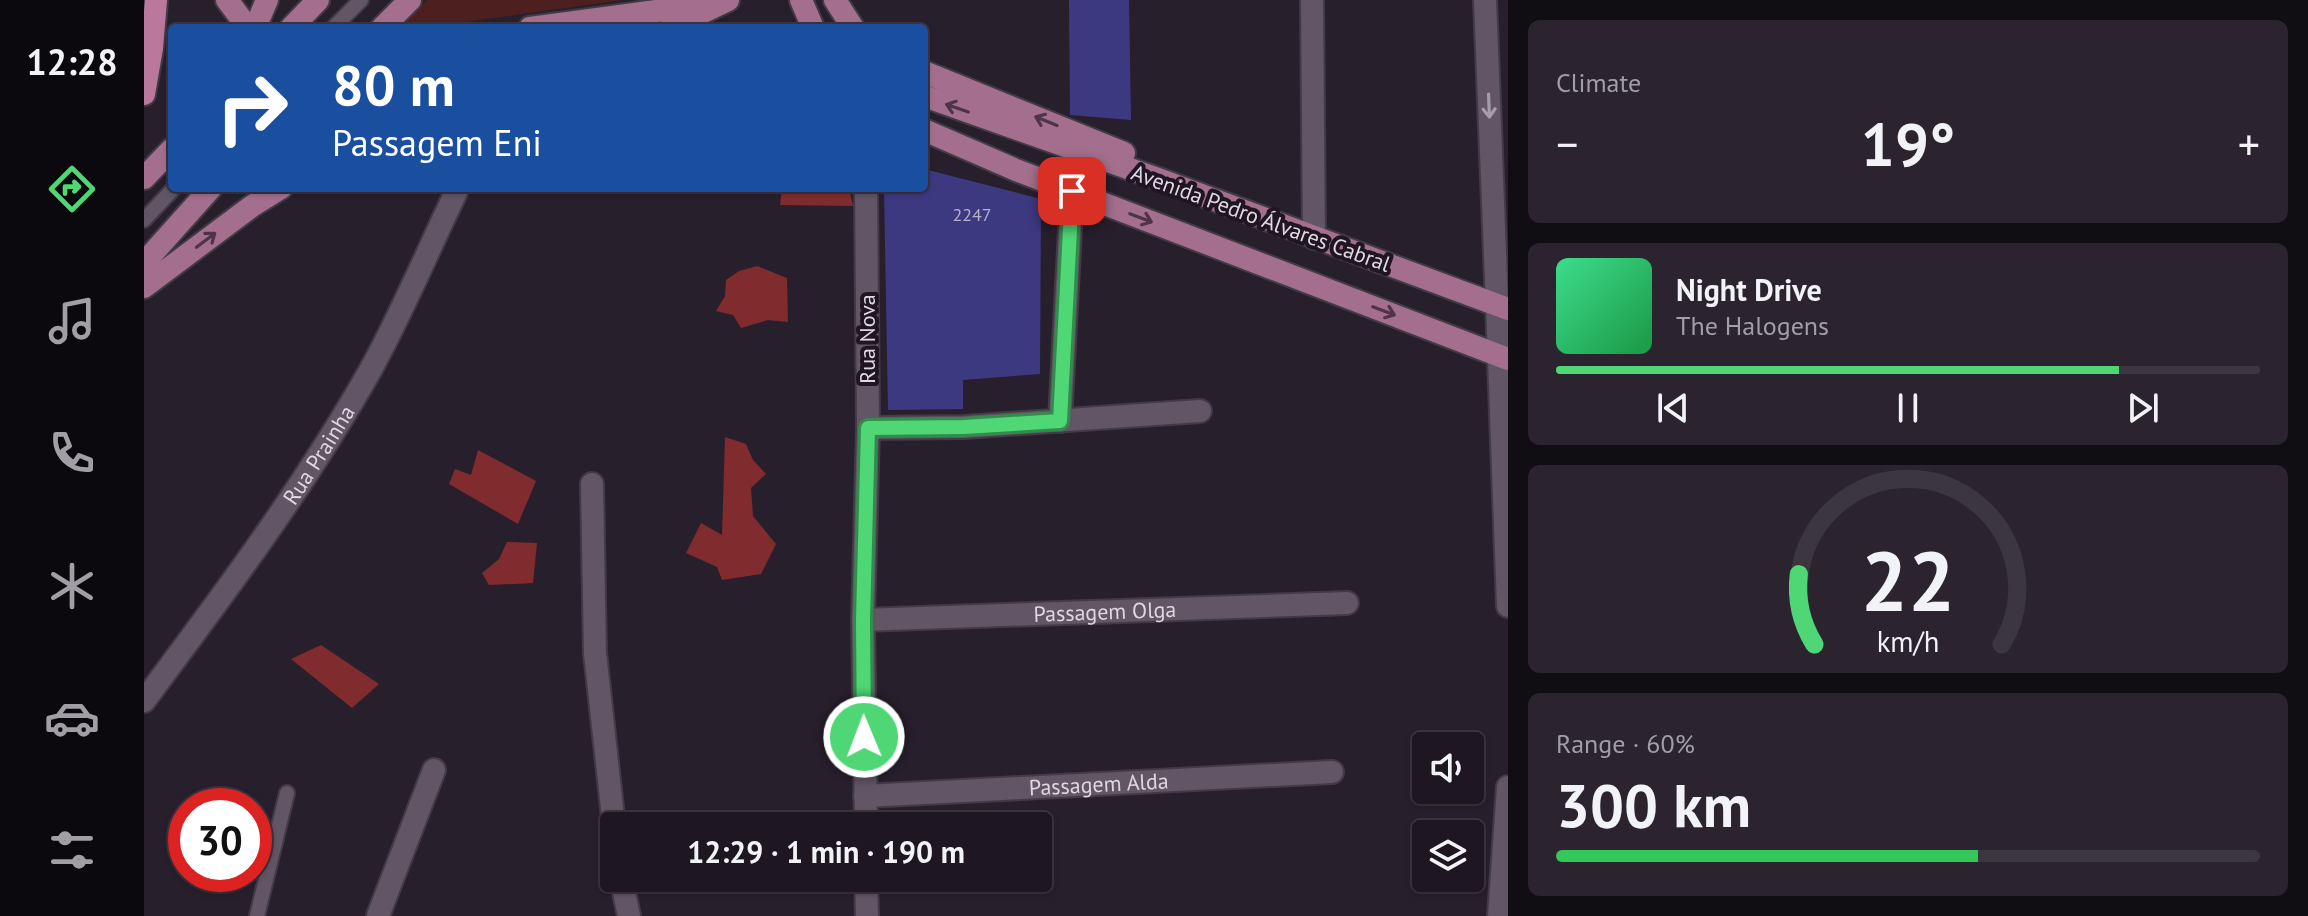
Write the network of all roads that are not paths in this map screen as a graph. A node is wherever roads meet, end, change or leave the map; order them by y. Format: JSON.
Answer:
{"nodes":[{"id":1,"x":156,"y":0,"type":"edge"},
{"id":2,"x":227,"y":0,"type":"edge"},
{"id":3,"x":267,"y":0,"type":"edge"},
{"id":4,"x":318,"y":0,"type":"edge"},
{"id":5,"x":361,"y":0,"type":"edge"},
{"id":6,"x":410,"y":0,"type":"edge"},
{"id":7,"x":693,"y":0,"type":"edge"},
{"id":8,"x":728,"y":0,"type":"edge"},
{"id":9,"x":801,"y":0,"type":"edge"},
{"id":10,"x":835,"y":0,"type":"edge"},
{"id":11,"x":1312,"y":0,"type":"edge"},
{"id":12,"x":1485,"y":0,"type":"edge"},
{"id":13,"x":245,"y":24,"type":"edge"},
{"id":14,"x":257,"y":24,"type":"edge"},
{"id":15,"x":295,"y":24,"type":"edge"},
{"id":16,"x":337,"y":24,"type":"edge"},
{"id":17,"x":386,"y":24,"type":"edge"},
{"id":18,"x":560,"y":24,"type":"edge"},
{"id":19,"x":678,"y":24,"type":"edge"},
{"id":20,"x":811,"y":24,"type":"edge"},
{"id":21,"x":850,"y":24,"type":"edge"},
{"id":22,"x":1497,"y":57,"type":"edge"},
{"id":23,"x":928,"y":74,"type":"edge"},
{"id":24,"x":144,"y":94,"type":"edge"},
{"id":25,"x":928,"y":97,"type":"edge"},
{"id":26,"x":928,"y":132,"type":"edge"},
{"id":27,"x":928,"y":145,"type":"edge"},
{"id":28,"x":168,"y":153,"type":"edge"},
{"id":29,"x":1016,"y":170,"type":"junction"},
{"id":30,"x":144,"y":178,"type":"edge"},
{"id":31,"x":1164,"y":181,"type":"junction"},
{"id":32,"x":1072,"y":191,"type":"junction"},
{"id":33,"x":170,"y":192,"type":"edge"},
{"id":34,"x":207,"y":192,"type":"edge"},
{"id":35,"x":275,"y":192,"type":"edge"},
{"id":36,"x":456,"y":192,"type":"edge"},
{"id":37,"x":866,"y":192,"type":"edge"},
{"id":38,"x":144,"y":220,"type":"edge"},
{"id":39,"x":1314,"y":238,"type":"junction"},
{"id":40,"x":144,"y":263,"type":"edge"},
{"id":41,"x":144,"y":287,"type":"edge"},
{"id":42,"x":1503,"y":306,"type":"edge"},
{"id":43,"x":1504,"y":358,"type":"edge"},
{"id":44,"x":1200,"y":411,"type":"dead end"},
{"id":45,"x":1060,"y":421,"type":"junction"},
{"id":46,"x":868,"y":428,"type":"junction"},
{"id":47,"x":592,"y":484,"type":"dead end"},
{"id":48,"x":1347,"y":603,"type":"dead end"},
{"id":49,"x":1508,"y":606,"type":"edge"},
{"id":50,"x":863,"y":620,"type":"junction"},
{"id":51,"x":144,"y":701,"type":"edge"},
{"id":52,"x":434,"y":770,"type":"dead end"},
{"id":53,"x":1332,"y":772,"type":"dead end"},
{"id":54,"x":1508,"y":787,"type":"edge"},
{"id":55,"x":287,"y":793,"type":"dead end"},
{"id":56,"x":865,"y":796,"type":"junction"},
{"id":57,"x":612,"y":812,"type":"edge"},
{"id":58,"x":866,"y":812,"type":"edge"},
{"id":59,"x":624,"y":892,"type":"edge"},
{"id":60,"x":866,"y":892,"type":"edge"},
{"id":61,"x":257,"y":916,"type":"edge"},
{"id":62,"x":378,"y":916,"type":"edge"},
{"id":63,"x":629,"y":916,"type":"edge"},
{"id":64,"x":867,"y":916,"type":"edge"},
{"id":65,"x":1499,"y":916,"type":"edge"}],
"edges":[{"from":1,"to":24,"type":"highway"},
{"from":2,"to":13,"type":"main road"},
{"from":3,"to":14,"type":"main road"},
{"from":4,"to":15,"type":"main road"},
{"from":5,"to":16,"type":"lane"},
{"from":6,"to":17,"type":"main road"},
{"from":7,"to":18,"type":"main road"},
{"from":8,"to":19,"type":"main road"},
{"from":9,"to":20,"type":"main road"},
{"from":10,"to":21,"type":"main road"},
{"from":11,"to":39,"type":"street"},
{"from":12,"to":22,"type":"street"},
{"from":22,"to":42,"type":"street","one_way":true},
{"from":31,"to":23,"type":"main road","one_way":true},
{"from":31,"to":25,"type":"main road","name":"Avenida Pedro Álvares Cabral","one_way":true},
{"from":26,"to":29,"type":"main road"},
{"from":27,"to":29,"type":"main road"},
{"from":28,"to":30,"type":"main road"},
{"from":29,"to":32,"type":"main road","name":"Avenida Pedro Álvares Cabral"},
{"from":31,"to":39,"type":"main road","name":"Avenida Pedro Álvares Cabral"},
{"from":32,"to":43,"type":"main road","name":"Avenida Pedro Álvares Cabral","one_way":true},
{"from":32,"to":45,"type":"street"},
{"from":33,"to":38,"type":"lane"},
{"from":34,"to":40,"type":"main road"},
{"from":41,"to":35,"type":"main road","one_way":true},
{"from":36,"to":51,"type":"street","name":"Rua Prainha"},
{"from":37,"to":46,"type":"street","name":"Rua Nova"},
{"from":39,"to":42,"type":"main road","name":"Avenida Pedro Álvares Cabral"},
{"from":42,"to":43,"type":"street"},
{"from":43,"to":49,"type":"street"},
{"from":44,"to":45,"type":"street"},
{"from":45,"to":46,"type":"street"},
{"from":46,"to":50,"type":"street","name":"Rua Nova"},
{"from":47,"to":57,"type":"street"},
{"from":48,"to":50,"type":"street","name":"Passagem Olga"},
{"from":50,"to":56,"type":"street","name":"Rua Nova"},
{"from":52,"to":62,"type":"street"},
{"from":53,"to":56,"type":"street","name":"Passagem Alda"},
{"from":54,"to":65,"type":"street"},
{"from":55,"to":61,"type":"lane"},
{"from":56,"to":58,"type":"street","name":"Rua Nova"},
{"from":59,"to":63,"type":"street"},
{"from":60,"to":64,"type":"street"}]}
